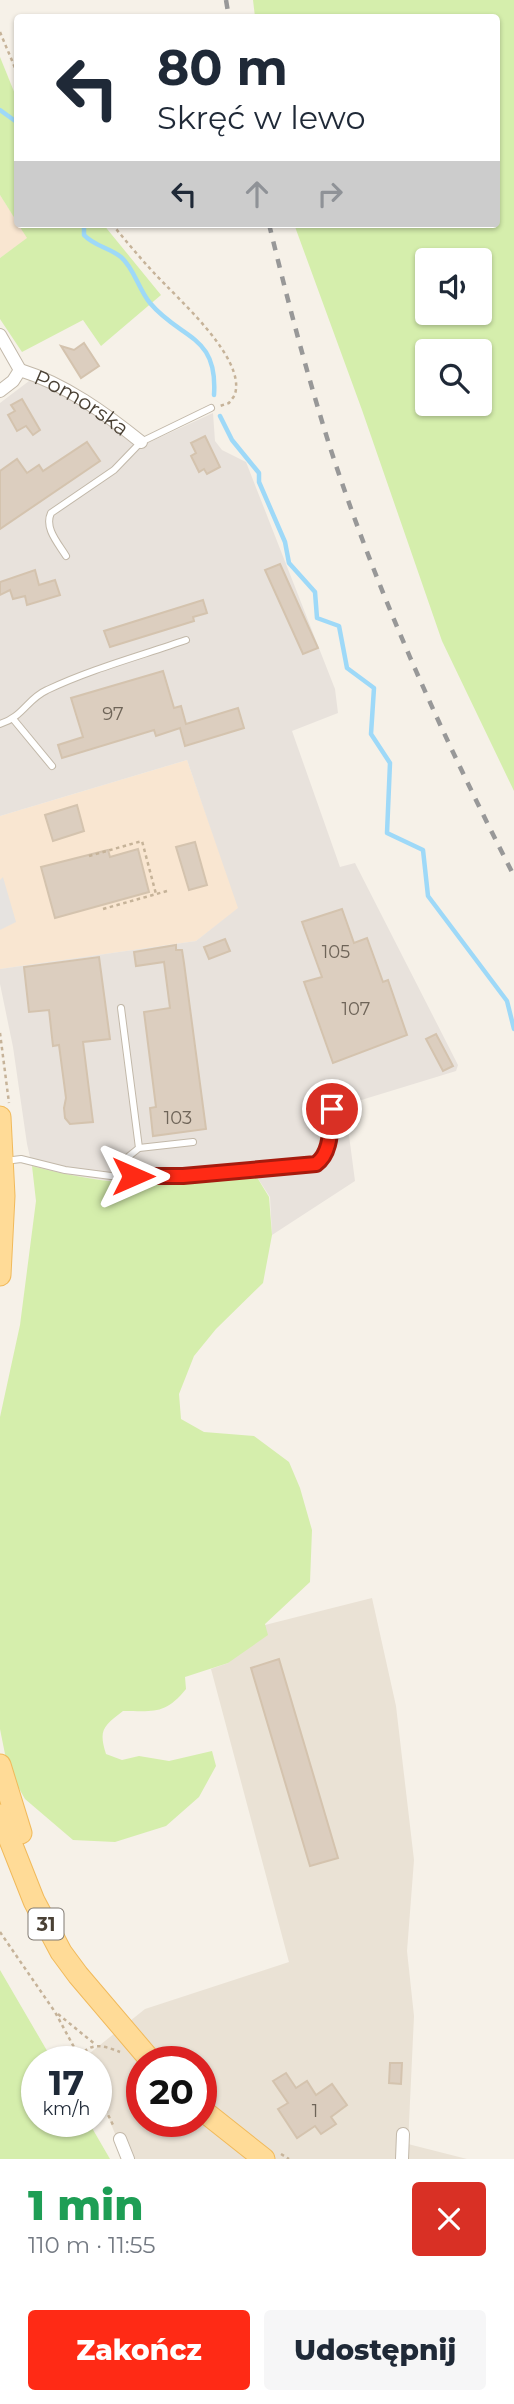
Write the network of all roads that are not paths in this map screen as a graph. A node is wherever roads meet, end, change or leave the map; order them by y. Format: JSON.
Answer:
{"nodes":[{"id":1,"x":0,"y":335,"type":"edge"},
{"id":2,"x":20,"y":370,"type":"junction"},
{"id":3,"x":0,"y":391,"type":"edge"},
{"id":4,"x":211,"y":408,"type":"road end"},
{"id":5,"x":141,"y":442,"type":"junction"},
{"id":6,"x":66,"y":555,"type":"dead end"},
{"id":7,"x":186,"y":640,"type":"dead end"},
{"id":8,"x":14,"y":720,"type":"junction"},
{"id":9,"x":0,"y":724,"type":"edge"},
{"id":10,"x":52,"y":766,"type":"dead end"},
{"id":11,"x":121,"y":1008,"type":"dead end"},
{"id":12,"x":332,"y":1109,"type":"dead end"},
{"id":13,"x":5,"y":1112,"type":"edge"},
{"id":14,"x":193,"y":1142,"type":"dead end"},
{"id":15,"x":139,"y":1148,"type":"junction"},
{"id":16,"x":3,"y":1161,"type":"junction"},
{"id":17,"x":119,"y":1176,"type":"junction"},
{"id":18,"x":0,"y":1275,"type":"edge"},
{"id":19,"x":0,"y":1765,"type":"edge"},
{"id":20,"x":0,"y":1815,"type":"edge"},
{"id":21,"x":117,"y":2018,"type":"junction"},
{"id":22,"x":139,"y":2046,"type":"edge"},
{"id":23,"x":217,"y":2122,"type":"edge"},
{"id":24,"x":403,"y":2134,"type":"dead end"},
{"id":25,"x":120,"y":2139,"type":"road end"},
{"id":26,"x":128,"y":2159,"type":"edge"},
{"id":27,"x":264,"y":2159,"type":"edge"},
{"id":28,"x":402,"y":2159,"type":"edge"}],
"edges":[{"from":1,"to":2,"type":"street","name":"Pomorska"},
{"from":2,"to":3,"type":"street","name":"Pomorska"},
{"from":2,"to":5,"type":"street","name":"Pomorska"},
{"from":4,"to":5,"type":"lane"},
{"from":5,"to":6,"type":"lane"},
{"from":7,"to":8,"type":"lane"},
{"from":8,"to":9,"type":"lane"},
{"from":8,"to":10,"type":"lane"},
{"from":11,"to":15,"type":"lane"},
{"from":12,"to":17,"type":"lane"},
{"from":13,"to":16,"type":"main road"},
{"from":14,"to":15,"type":"lane"},
{"from":15,"to":17,"type":"lane"},
{"from":16,"to":17,"type":"lane"},
{"from":16,"to":18,"type":"main road"},
{"from":19,"to":21,"type":"main road","number":"31"},
{"from":20,"to":21,"type":"main road","number":"31"},
{"from":21,"to":22,"type":"main road","number":"31"},
{"from":23,"to":27,"type":"main road"},
{"from":24,"to":28,"type":"street"},
{"from":25,"to":26,"type":"street"}]}
